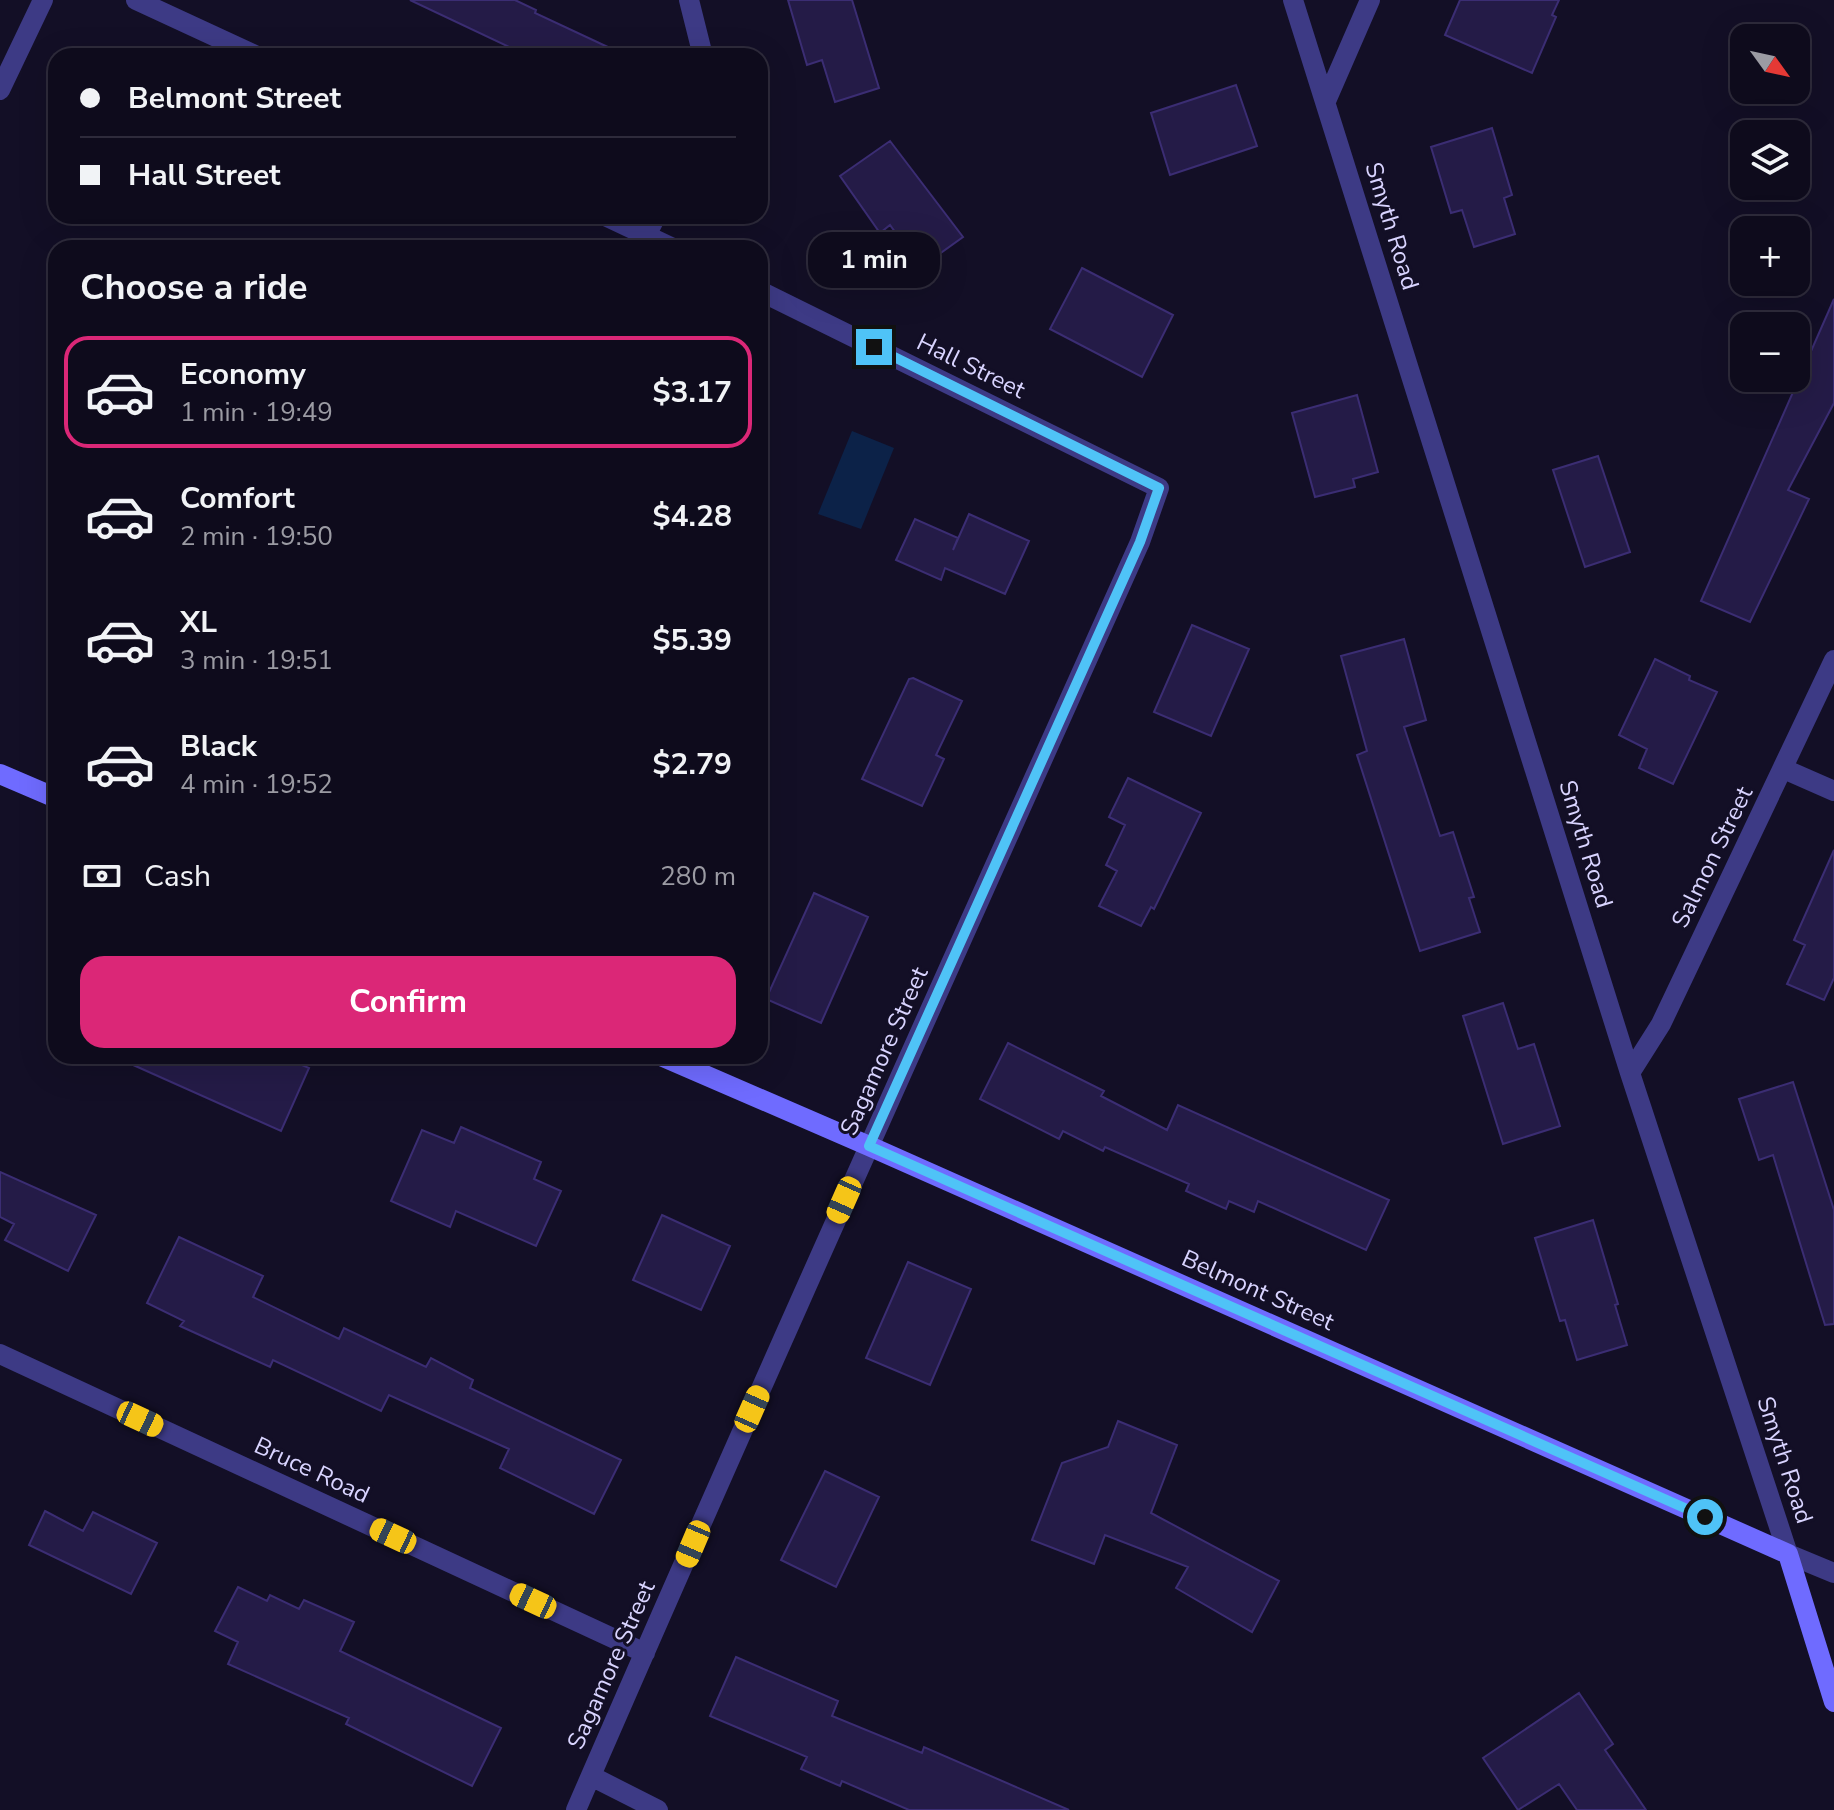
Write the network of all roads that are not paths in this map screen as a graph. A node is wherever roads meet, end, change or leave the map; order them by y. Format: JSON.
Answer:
{"nodes":[{"id":1,"x":43,"y":0,"type":"edge"},
{"id":2,"x":136,"y":0,"type":"edge"},
{"id":3,"x":689,"y":0,"type":"edge"},
{"id":4,"x":1293,"y":0,"type":"edge"},
{"id":5,"x":1370,"y":0,"type":"edge"},
{"id":6,"x":240,"y":48,"type":"edge"},
{"id":7,"x":702,"y":48,"type":"edge"},
{"id":8,"x":0,"y":90,"type":"edge"},
{"id":9,"x":1326,"y":101,"type":"junction"},
{"id":10,"x":617,"y":224,"type":"edge"},
{"id":11,"x":641,"y":240,"type":"edge"},
{"id":12,"x":768,"y":295,"type":"edge"},
{"id":13,"x":1159,"y":488,"type":"joint"},
{"id":14,"x":1834,"y":660,"type":"edge"},
{"id":15,"x":1784,"y":769,"type":"junction"},
{"id":16,"x":0,"y":774,"type":"edge"},
{"id":17,"x":1834,"y":791,"type":"edge"},
{"id":18,"x":48,"y":795,"type":"edge"},
{"id":19,"x":679,"y":1064,"type":"edge"},
{"id":20,"x":1630,"y":1073,"type":"junction"},
{"id":21,"x":869,"y":1146,"type":"junction"},
{"id":22,"x":0,"y":1354,"type":"edge"},
{"id":23,"x":1788,"y":1554,"type":"junction"},
{"id":24,"x":1834,"y":1573,"type":"edge"},
{"id":25,"x":645,"y":1653,"type":"junction"},
{"id":26,"x":1834,"y":1702,"type":"edge"},
{"id":27,"x":591,"y":1776,"type":"junction"},
{"id":28,"x":576,"y":1810,"type":"edge"},
{"id":29,"x":658,"y":1810,"type":"edge"}],
"edges":[{"from":1,"to":8,"type":"street"},
{"from":2,"to":6,"type":"street"},
{"from":3,"to":7,"type":"street"},
{"from":4,"to":9,"type":"street","name":"Smyth Road"},
{"from":5,"to":9,"type":"street"},
{"from":9,"to":20,"type":"street","name":"Smyth Road"},
{"from":10,"to":11,"type":"street"},
{"from":12,"to":13,"type":"street","name":"Hall Street"},
{"from":13,"to":21,"type":"street","name":"Sagamore Street"},
{"from":14,"to":15,"type":"street","name":"Salmon Street"},
{"from":15,"to":17,"type":"street"},
{"from":15,"to":20,"type":"street","name":"Salmon Street"},
{"from":16,"to":18,"type":"street"},
{"from":19,"to":21,"type":"street","name":"Belmont Street"},
{"from":20,"to":23,"type":"street","name":"Smyth Road"},
{"from":21,"to":23,"type":"street","name":"Belmont Street"},
{"from":21,"to":25,"type":"street","name":"Sagamore Street"},
{"from":22,"to":25,"type":"street","name":"Bruce Road"},
{"from":23,"to":24,"type":"street","name":"Belmont Street"},
{"from":23,"to":26,"type":"street","name":"Smyth Road"},
{"from":25,"to":27,"type":"street","name":"Sagamore Street"},
{"from":27,"to":28,"type":"street","name":"Sagamore Street"},
{"from":27,"to":29,"type":"street"}]}
